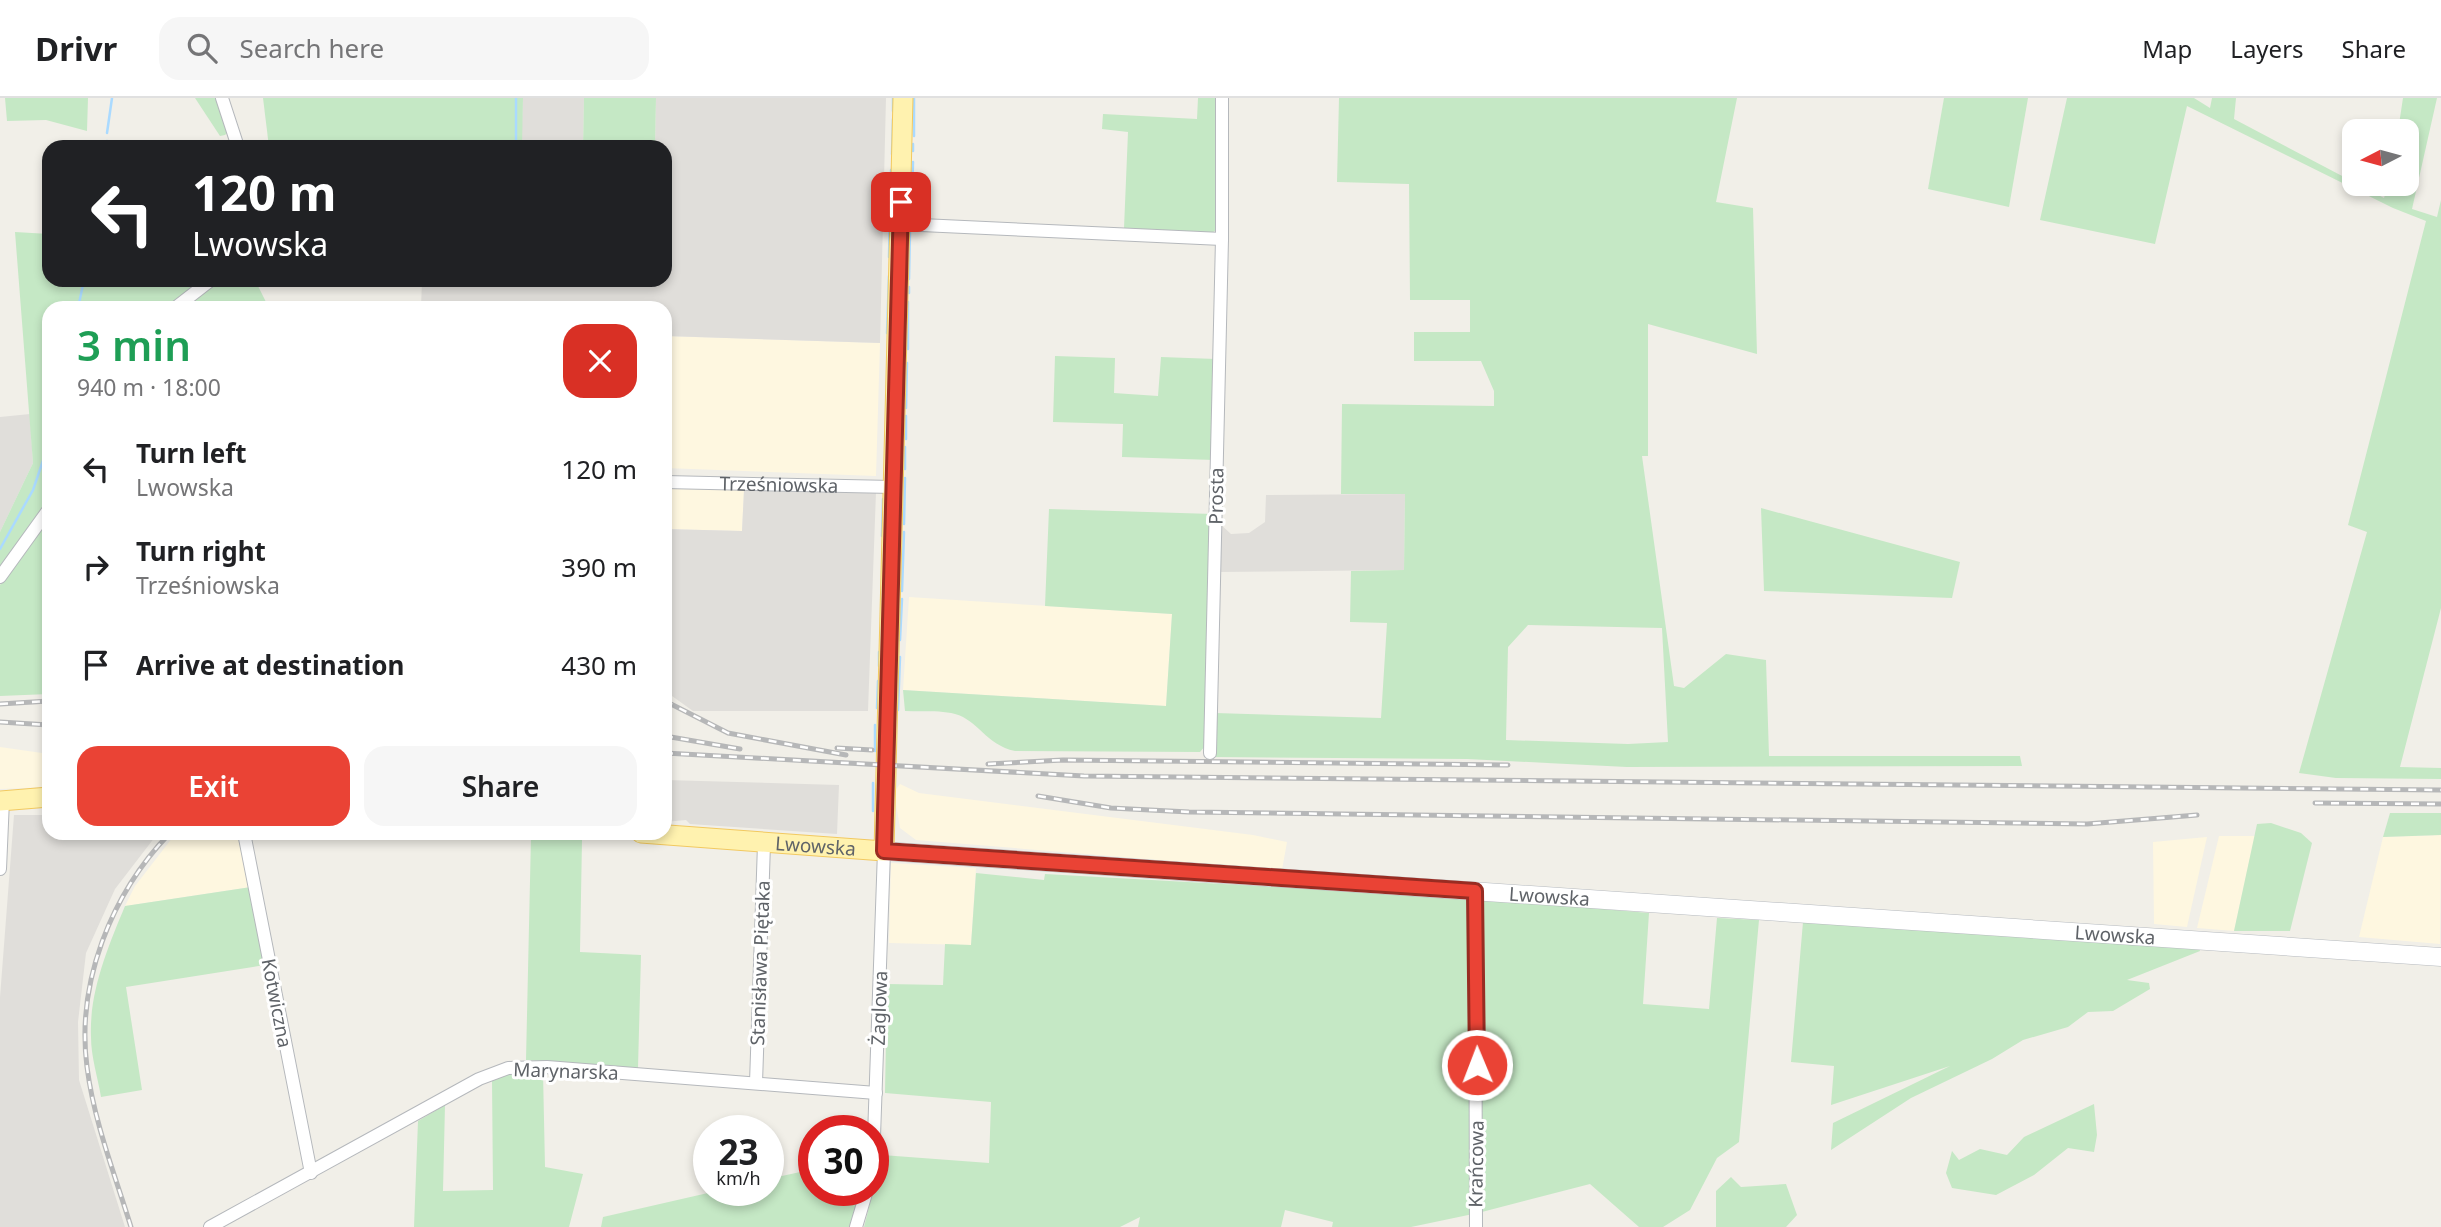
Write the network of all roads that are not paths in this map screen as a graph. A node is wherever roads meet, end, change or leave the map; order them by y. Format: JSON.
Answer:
{"nodes":[{"id":1,"x":222,"y":98,"type":"edge"},
{"id":2,"x":903,"y":98,"type":"edge"},
{"id":3,"x":1222,"y":98,"type":"edge"},
{"id":4,"x":235,"y":140,"type":"edge"},
{"id":5,"x":900,"y":224,"type":"junction"},
{"id":6,"x":1222,"y":240,"type":"junction"},
{"id":7,"x":202,"y":287,"type":"edge"},
{"id":8,"x":184,"y":301,"type":"edge"},
{"id":9,"x":672,"y":482,"type":"edge"},
{"id":10,"x":893,"y":487,"type":"junction"},
{"id":11,"x":42,"y":519,"type":"edge"},
{"id":12,"x":0,"y":577,"type":"edge"},
{"id":13,"x":1210,"y":753,"type":"dead end"},
{"id":14,"x":42,"y":798,"type":"edge"},
{"id":15,"x":1,"y":801,"type":"edge"},
{"id":16,"x":672,"y":836,"type":"edge"},
{"id":17,"x":245,"y":840,"type":"edge"},
{"id":18,"x":764,"y":844,"type":"junction"},
{"id":19,"x":884,"y":851,"type":"junction"},
{"id":20,"x":0,"y":869,"type":"edge"},
{"id":21,"x":1475,"y":891,"type":"junction"},
{"id":22,"x":2441,"y":957,"type":"edge"},
{"id":23,"x":756,"y":1083,"type":"junction"},
{"id":24,"x":876,"y":1093,"type":"junction"},
{"id":25,"x":875,"y":1115,"type":"edge"},
{"id":26,"x":311,"y":1173,"type":"junction"},
{"id":27,"x":862,"y":1206,"type":"edge"},
{"id":28,"x":210,"y":1227,"type":"edge"},
{"id":29,"x":856,"y":1227,"type":"edge"},
{"id":30,"x":1476,"y":1227,"type":"edge"}],
"edges":[{"from":1,"to":4,"type":"street"},
{"from":2,"to":5,"type":"main road"},
{"from":3,"to":6,"type":"street","name":"Prosta"},
{"from":5,"to":6,"type":"street"},
{"from":5,"to":10,"type":"main road"},
{"from":6,"to":13,"type":"street","name":"Prosta"},
{"from":7,"to":8,"type":"street"},
{"from":9,"to":10,"type":"street","name":"Trześniowska"},
{"from":10,"to":19,"type":"main road"},
{"from":11,"to":12,"type":"street"},
{"from":14,"to":15,"type":"main road"},
{"from":15,"to":20,"type":"street"},
{"from":16,"to":18,"type":"main road","name":"Lwowska"},
{"from":17,"to":26,"type":"street","name":"Kotwiczna"},
{"from":18,"to":19,"type":"main road","name":"Lwowska"},
{"from":18,"to":23,"type":"street","name":"Stanisława Piętaka"},
{"from":19,"to":21,"type":"main road","name":"Lwowska"},
{"from":19,"to":24,"type":"street","name":"Żaglowa"},
{"from":21,"to":22,"type":"main road","name":"Lwowska"},
{"from":21,"to":30,"type":"street","name":"Krańcowa"},
{"from":23,"to":24,"type":"street","name":"Marynarska"},
{"from":23,"to":26,"type":"street","name":"Marynarska"},
{"from":24,"to":25,"type":"street","name":"Żaglowa"},
{"from":26,"to":28,"type":"street","name":"Marynarska"},
{"from":27,"to":29,"type":"street"}]}
